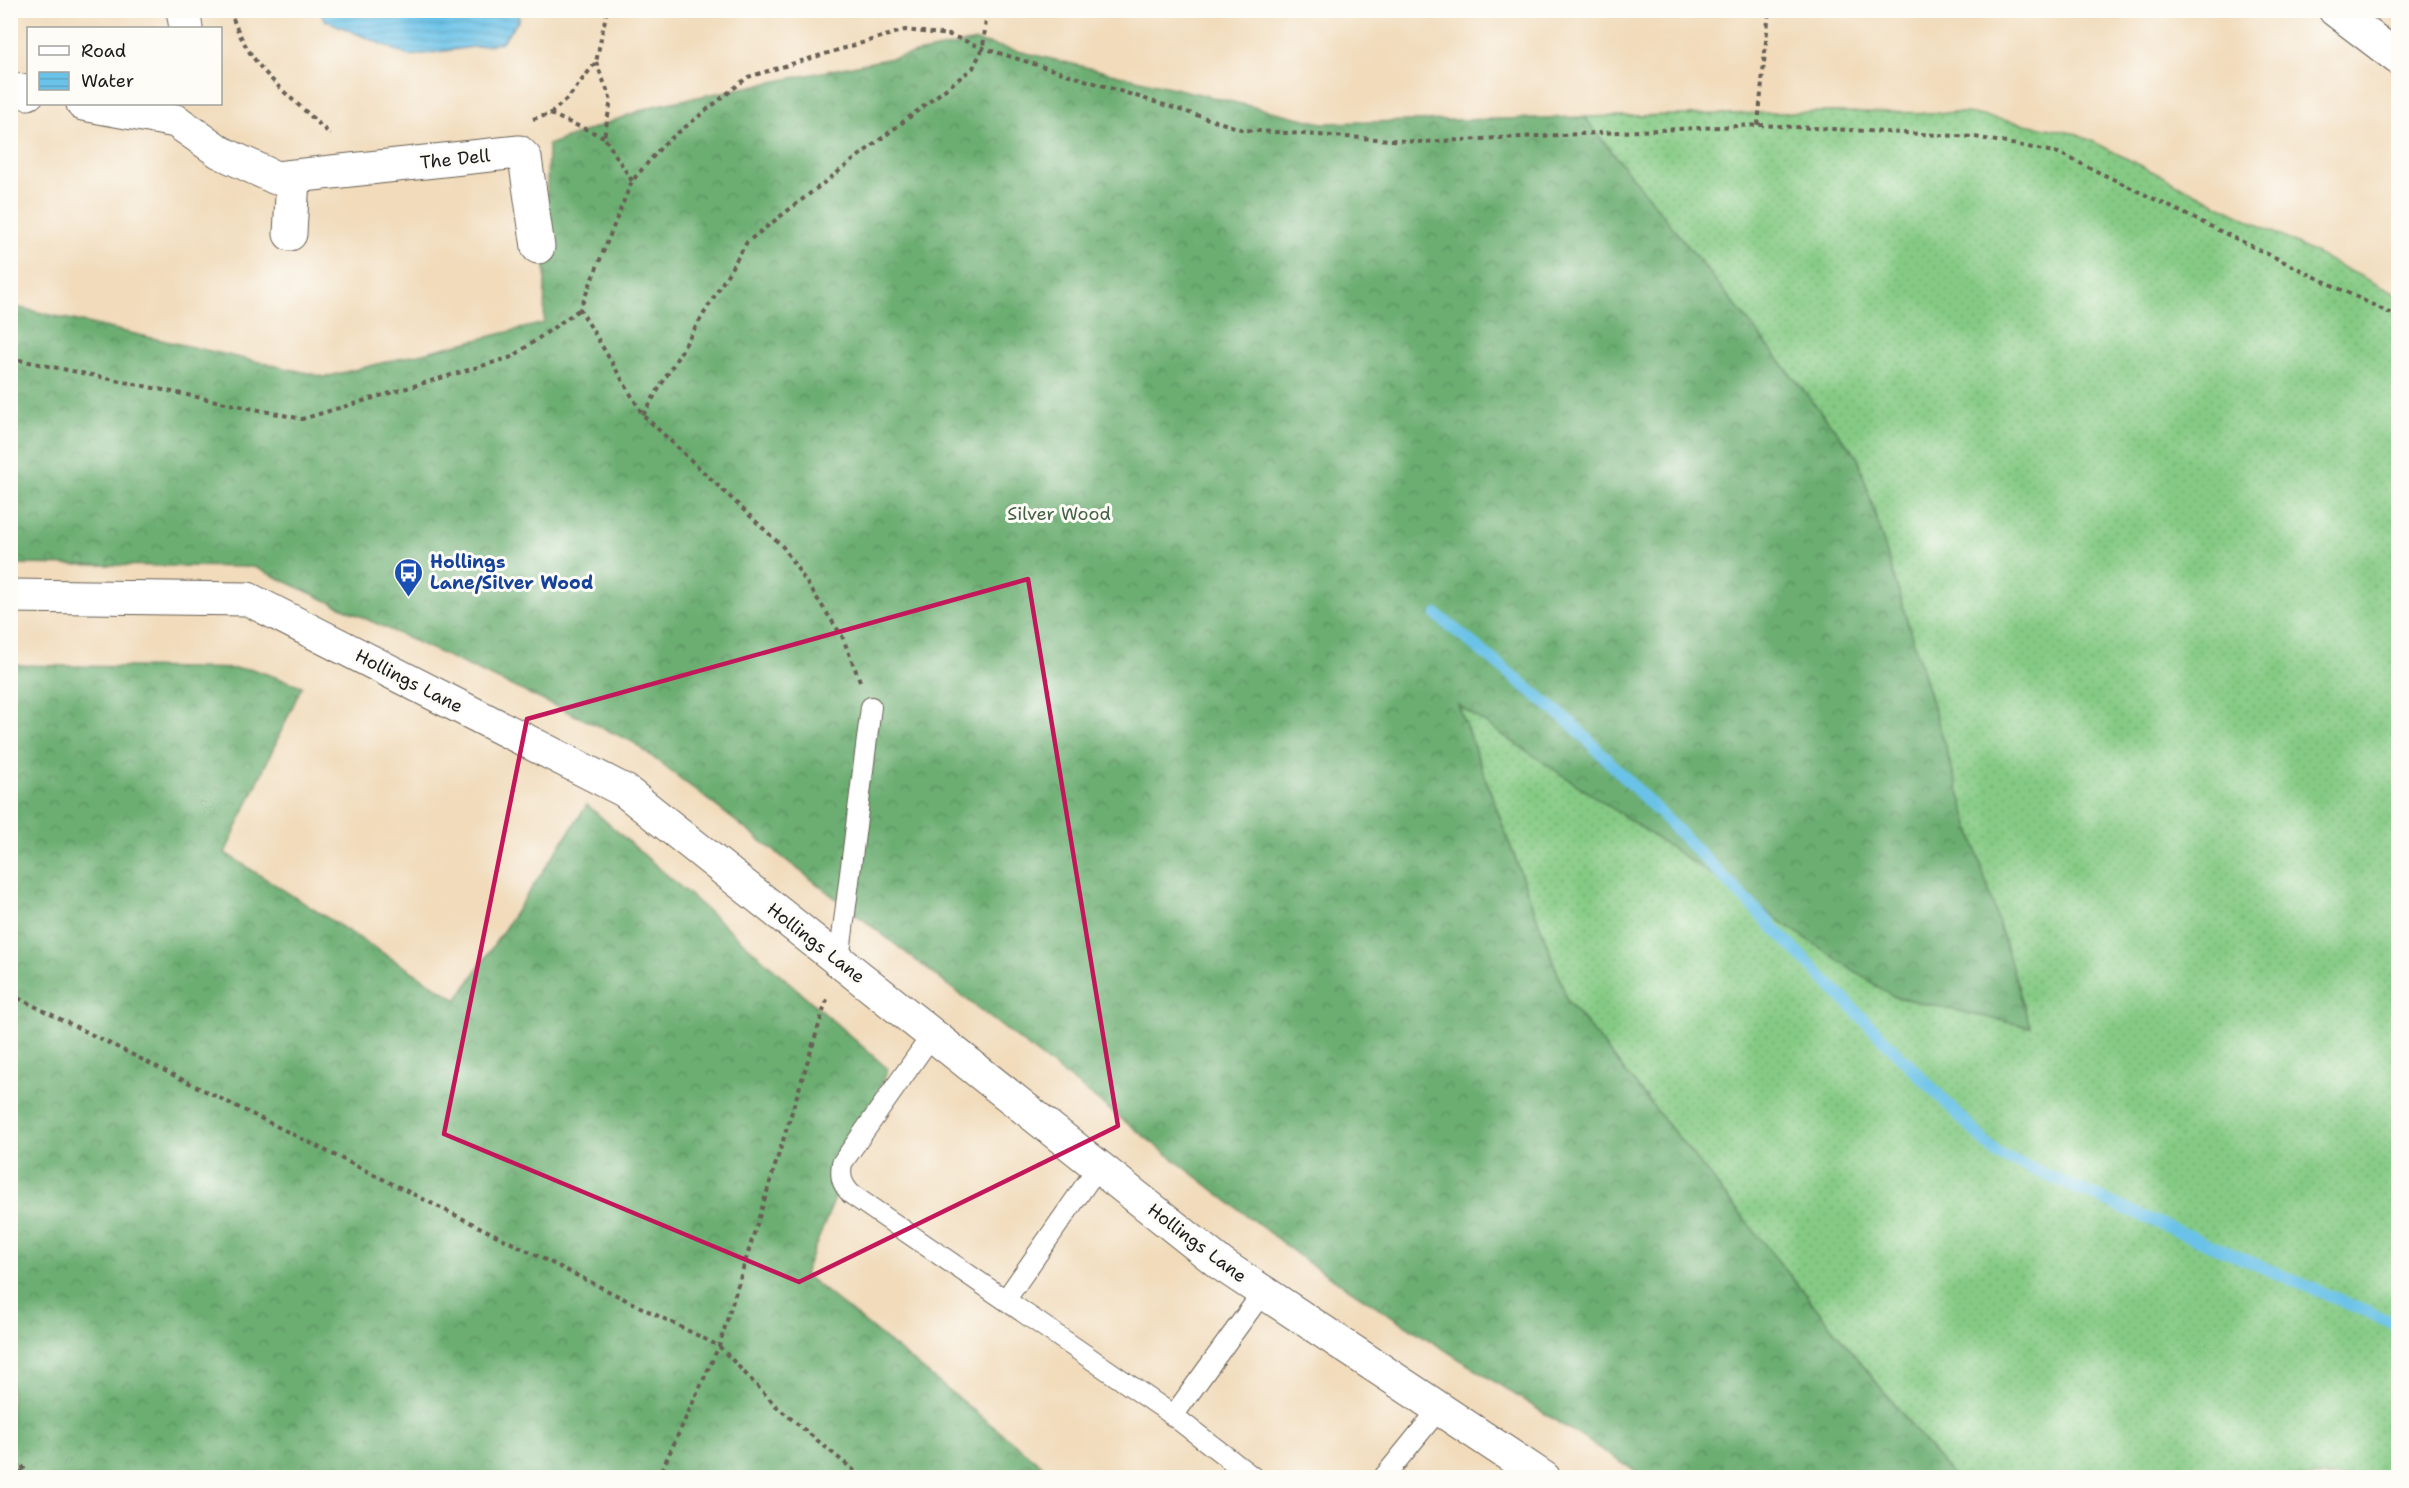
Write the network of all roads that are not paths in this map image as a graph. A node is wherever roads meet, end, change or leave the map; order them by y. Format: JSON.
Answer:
{"nodes":[{"id":1,"x":183,"y":10,"type":"edge"},
{"id":2,"x":2335,"y":10,"type":"edge"},
{"id":3,"x":186,"y":27,"type":"edge"},
{"id":4,"x":2398,"y":58,"type":"edge"},
{"id":5,"x":10,"y":88,"type":"edge"},
{"id":6,"x":27,"y":93,"type":"edge"},
{"id":7,"x":95,"y":105,"type":"edge"},
{"id":8,"x":178,"y":112,"type":"edge"},
{"id":9,"x":293,"y":177,"type":"junction"},
{"id":10,"x":290,"y":234,"type":"dead end"},
{"id":11,"x":538,"y":247,"type":"dead end"},
{"id":12,"x":10,"y":596,"type":"edge"},
{"id":13,"x":871,"y":707,"type":"road end"},
{"id":14,"x":839,"y":961,"type":"junction"},
{"id":15,"x":932,"y":1035,"type":"junction"},
{"id":16,"x":1098,"y":1167,"type":"junction"},
{"id":17,"x":1263,"y":1292,"type":"junction"},
{"id":18,"x":1006,"y":1299,"type":"junction"},
{"id":19,"x":1439,"y":1408,"type":"junction"},
{"id":20,"x":1173,"y":1416,"type":"junction"},
{"id":21,"x":1254,"y":1478,"type":"edge"},
{"id":22,"x":1383,"y":1478,"type":"edge"},
{"id":23,"x":1544,"y":1478,"type":"edge"}],
"edges":[{"from":1,"to":3,"type":"street"},
{"from":2,"to":4,"type":"street"},
{"from":5,"to":6,"type":"street"},
{"from":7,"to":8,"type":"street","name":"The Dell"},
{"from":8,"to":9,"type":"street","name":"The Dell"},
{"from":9,"to":10,"type":"street"},
{"from":9,"to":11,"type":"street","name":"The Dell"},
{"from":12,"to":14,"type":"street","name":"Hollings Lane"},
{"from":13,"to":14,"type":"lane"},
{"from":14,"to":15,"type":"street","name":"Hollings Lane"},
{"from":15,"to":16,"type":"street","name":"Hollings Lane"},
{"from":15,"to":18,"type":"lane"},
{"from":16,"to":17,"type":"street","name":"Hollings Lane"},
{"from":16,"to":18,"type":"lane"},
{"from":17,"to":19,"type":"street","name":"Hollings Lane"},
{"from":17,"to":20,"type":"lane"},
{"from":18,"to":20,"type":"lane"},
{"from":19,"to":22,"type":"lane"},
{"from":19,"to":23,"type":"street","name":"Hollings Lane"},
{"from":20,"to":21,"type":"lane"}]}
